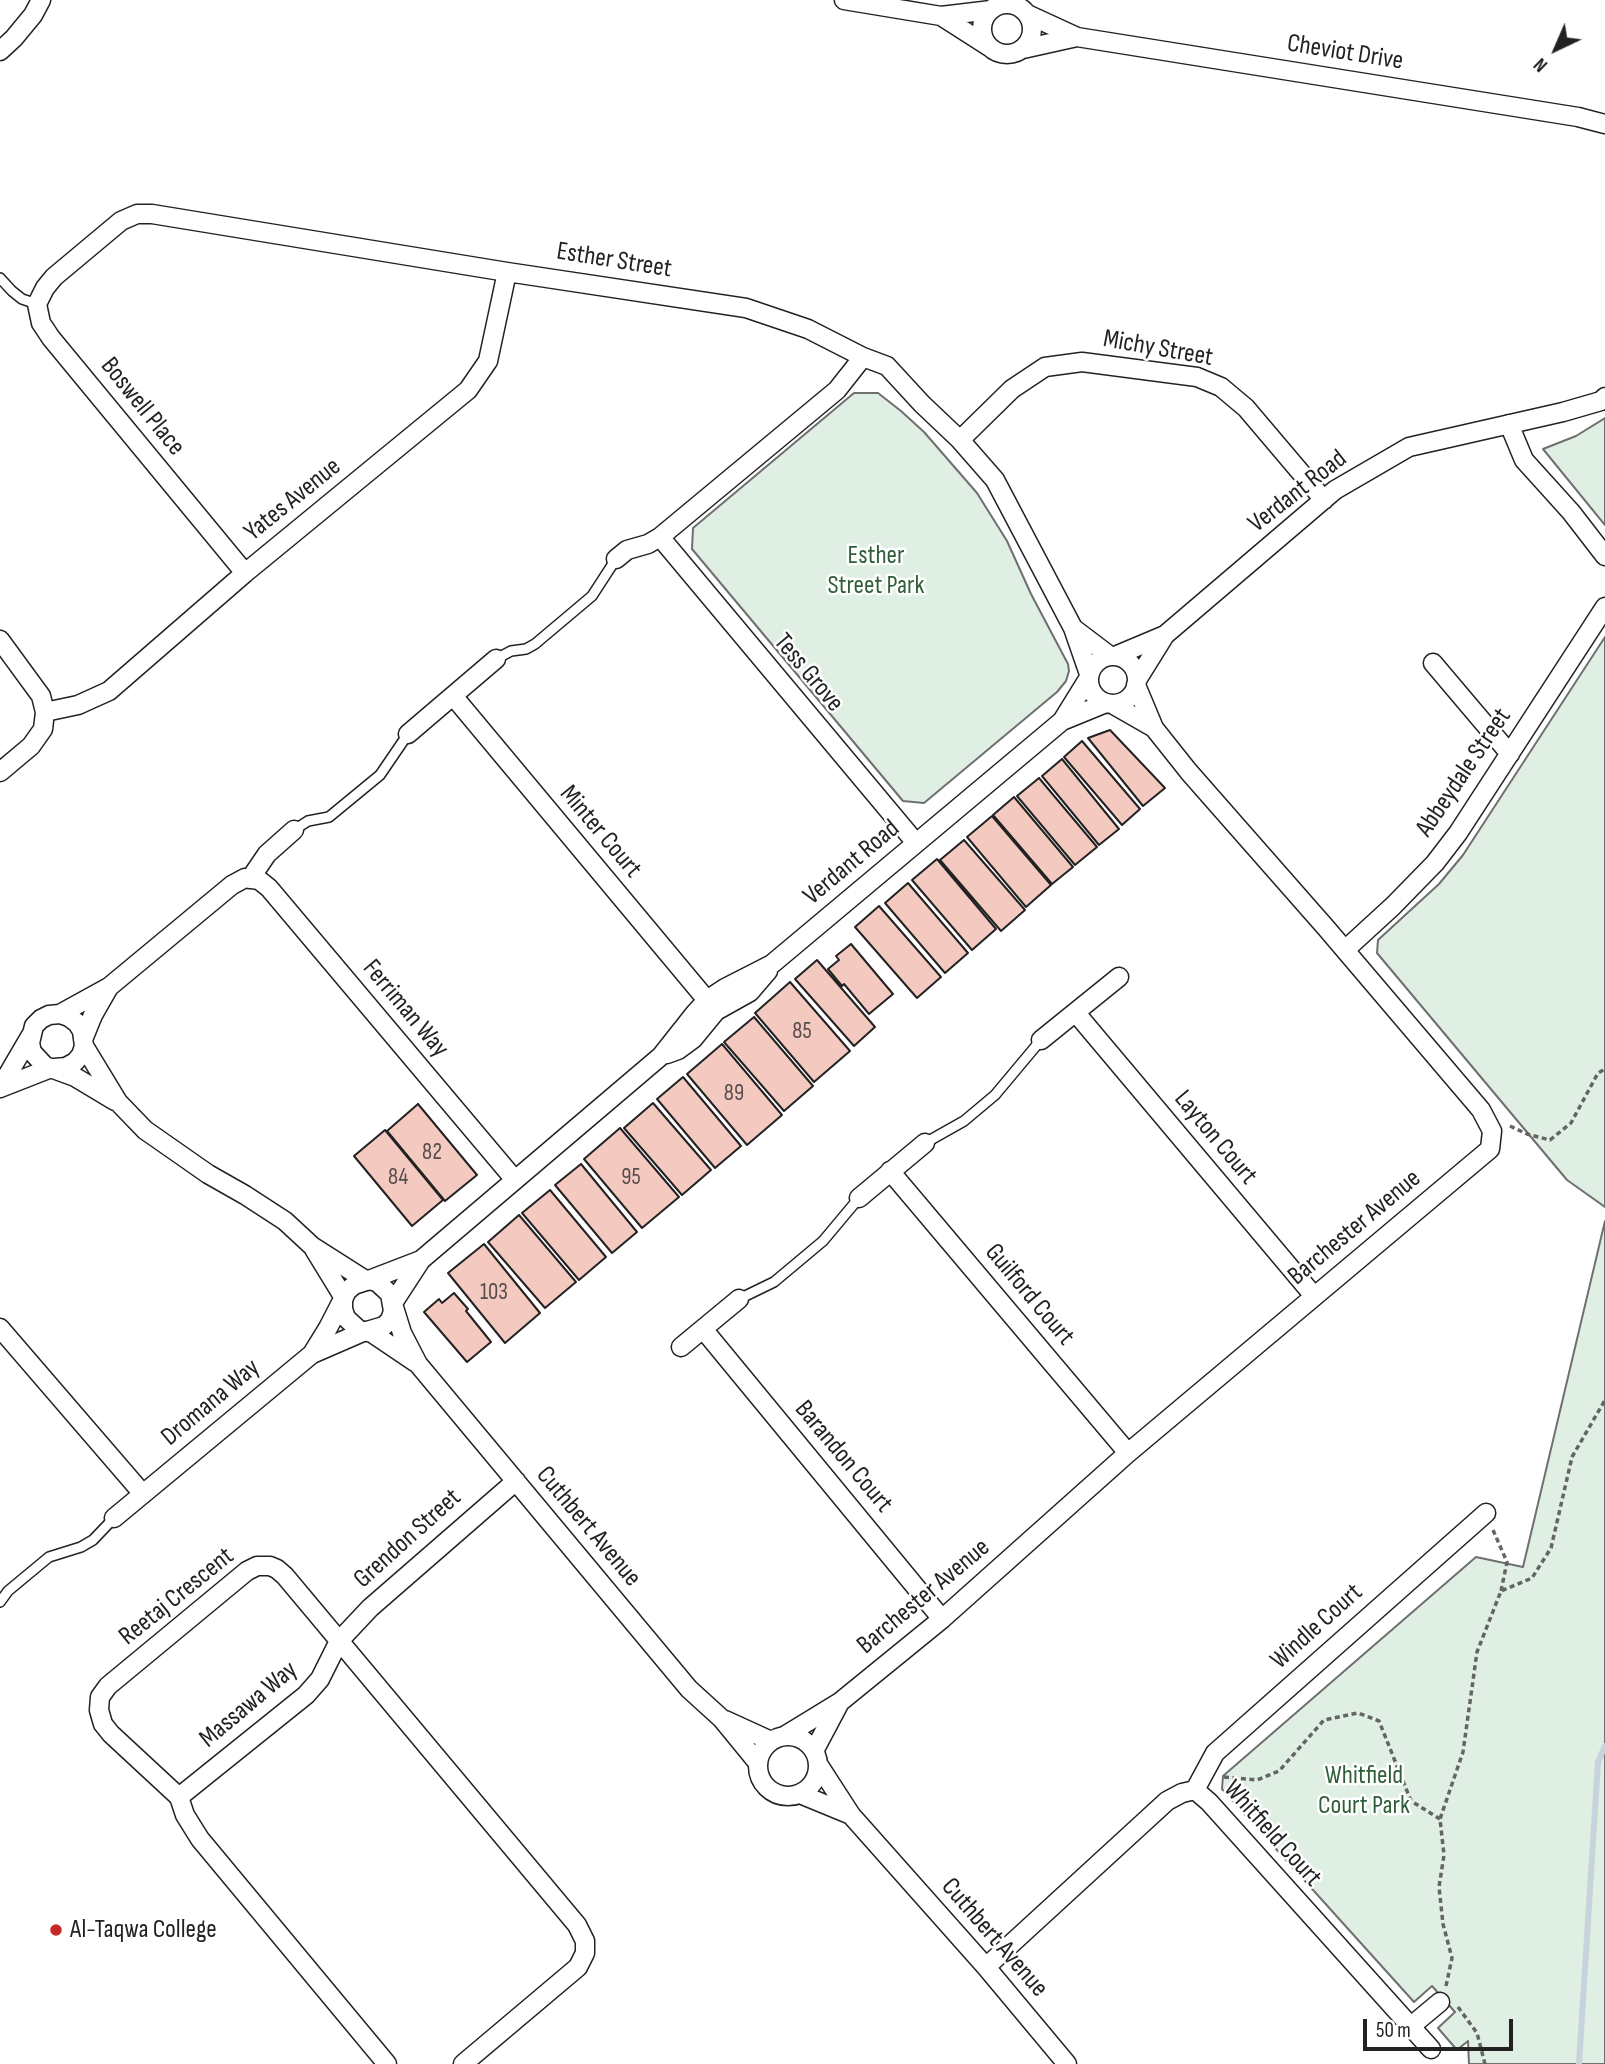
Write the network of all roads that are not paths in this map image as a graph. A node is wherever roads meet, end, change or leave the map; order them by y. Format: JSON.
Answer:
{"nodes":[{"id":1,"x":41,"y":0,"type":"edge"},
{"id":2,"x":844,"y":0,"type":"edge"},
{"id":3,"x":995,"y":6,"type":"edge"},
{"id":4,"x":1025,"y":9,"type":"edge"},
{"id":5,"x":941,"y":16,"type":"junction"},
{"id":6,"x":1077,"y":37,"type":"junction"},
{"id":7,"x":991,"y":48,"type":"junction"},
{"id":8,"x":1023,"y":49,"type":"junction"},
{"id":9,"x":0,"y":51,"type":"edge"},
{"id":10,"x":1605,"y":124,"type":"edge"},
{"id":11,"x":507,"y":272,"type":"junction"},
{"id":12,"x":0,"y":278,"type":"edge"},
{"id":13,"x":37,"y":304,"type":"junction"},
{"id":14,"x":863,"y":357,"type":"junction"},
{"id":15,"x":1605,"y":397,"type":"edge"},
{"id":16,"x":1509,"y":424,"type":"junction"},
{"id":17,"x":960,"y":440,"type":"junction"},
{"id":18,"x":1324,"y":500,"type":"junction"},
{"id":19,"x":660,"y":537,"type":"junction"},
{"id":20,"x":1605,"y":556,"type":"edge"},
{"id":21,"x":616,"y":559,"type":"joint"},
{"id":22,"x":245,"y":573,"type":"junction"},
{"id":23,"x":1605,"y":607,"type":"edge"},
{"id":24,"x":1073,"y":628,"type":"junction"},
{"id":25,"x":1165,"y":635,"type":"junction"},
{"id":26,"x":0,"y":640,"type":"edge"},
{"id":27,"x":1112,"y":656,"type":"junction"},
{"id":28,"x":496,"y":659,"type":"joint"},
{"id":29,"x":1433,"y":663,"type":"dead end"},
{"id":30,"x":1089,"y":677,"type":"junction"},
{"id":31,"x":1136,"y":683,"type":"junction"},
{"id":32,"x":454,"y":697,"type":"junction"},
{"id":33,"x":1109,"y":704,"type":"junction"},
{"id":34,"x":45,"y":712,"type":"junction"},
{"id":35,"x":1062,"y":721,"type":"junction"},
{"id":36,"x":1154,"y":728,"type":"junction"},
{"id":37,"x":408,"y":734,"type":"joint"},
{"id":38,"x":1510,"y":754,"type":"junction"},
{"id":39,"x":0,"y":772,"type":"edge"},
{"id":40,"x":294,"y":830,"type":"joint"},
{"id":41,"x":916,"y":843,"type":"junction"},
{"id":42,"x":250,"y":879,"type":"junction"},
{"id":43,"x":1345,"y":950,"type":"junction"},
{"id":44,"x":1119,"y":977,"type":"dead end"},
{"id":45,"x":110,"y":987,"type":"junction"},
{"id":46,"x":712,"y":1006,"type":"junction"},
{"id":47,"x":1076,"y":1013,"type":"junction"},
{"id":48,"x":60,"y":1014,"type":"junction"},
{"id":49,"x":31,"y":1035,"type":"junction"},
{"id":50,"x":1041,"y":1040,"type":"joint"},
{"id":51,"x":84,"y":1042,"type":"junction"},
{"id":52,"x":53,"y":1068,"type":"junction"},
{"id":53,"x":0,"y":1088,"type":"edge"},
{"id":54,"x":118,"y":1102,"type":"junction"},
{"id":55,"x":925,"y":1143,"type":"joint"},
{"id":56,"x":890,"y":1171,"type":"junction"},
{"id":57,"x":515,"y":1180,"type":"junction"},
{"id":58,"x":859,"y":1198,"type":"joint"},
{"id":59,"x":312,"y":1245,"type":"junction"},
{"id":60,"x":421,"y":1260,"type":"junction"},
{"id":61,"x":368,"y":1280,"type":"junction"},
{"id":62,"x":1314,"y":1296,"type":"junction"},
{"id":63,"x":344,"y":1298,"type":"junction"},
{"id":64,"x":739,"y":1299,"type":"joint"},
{"id":65,"x":393,"y":1303,"type":"junction"},
{"id":66,"x":0,"y":1328,"type":"edge"},
{"id":67,"x":703,"y":1329,"type":"junction"},
{"id":68,"x":366,"y":1331,"type":"junction"},
{"id":69,"x":681,"y":1346,"type":"dead end"},
{"id":70,"x":312,"y":1354,"type":"junction"},
{"id":71,"x":418,"y":1364,"type":"junction"},
{"id":72,"x":1128,"y":1453,"type":"junction"},
{"id":73,"x":516,"y":1481,"type":"junction"},
{"id":74,"x":143,"y":1494,"type":"junction"},
{"id":75,"x":1486,"y":1513,"type":"road end"},
{"id":76,"x":114,"y":1518,"type":"joint"},
{"id":77,"x":0,"y":1602,"type":"edge"},
{"id":78,"x":942,"y":1619,"type":"junction"},
{"id":79,"x":339,"y":1641,"type":"junction"},
{"id":80,"x":840,"y":1702,"type":"junction"},
{"id":81,"x":722,"y":1719,"type":"junction"},
{"id":82,"x":778,"y":1738,"type":"junction"},
{"id":83,"x":816,"y":1757,"type":"junction"},
{"id":84,"x":758,"y":1763,"type":"junction"},
{"id":85,"x":1195,"y":1790,"type":"junction"},
{"id":86,"x":800,"y":1794,"type":"junction"},
{"id":87,"x":179,"y":1797,"type":"junction"},
{"id":88,"x":851,"y":1815,"type":"junction"},
{"id":89,"x":986,"y":1967,"type":"junction"},
{"id":90,"x":1446,"y":1998,"type":"road end"},
{"id":91,"x":1410,"y":2026,"type":"junction"},
{"id":92,"x":1431,"y":2049,"type":"dead end"},
{"id":93,"x":387,"y":2064,"type":"edge"},
{"id":94,"x":463,"y":2064,"type":"edge"},
{"id":95,"x":1068,"y":2064,"type":"edge"}],
"edges":[{"from":1,"to":9,"type":"street"},
{"from":2,"to":5,"type":"street"},
{"from":3,"to":4,"type":"street"},
{"from":3,"to":5,"type":"street"},
{"from":3,"to":7,"type":"street"},
{"from":4,"to":6,"type":"street","name":"Cheviot Drive"},
{"from":4,"to":8,"type":"street"},
{"from":5,"to":7,"type":"street"},
{"from":6,"to":8,"type":"street","name":"Cheviot Drive"},
{"from":6,"to":10,"type":"street","name":"Cheviot Drive"},
{"from":7,"to":8,"type":"street"},
{"from":11,"to":13,"type":"street","name":"Esther Street"},
{"from":11,"to":14,"type":"street","name":"Esther Street"},
{"from":11,"to":22,"type":"street","name":"Yates Avenue"},
{"from":12,"to":13,"type":"lane"},
{"from":13,"to":22,"type":"street","name":"Boswell Place"},
{"from":14,"to":17,"type":"street","name":"Esther Street"},
{"from":14,"to":19,"type":"street"},
{"from":15,"to":16,"type":"street","name":"Verdant Road"},
{"from":16,"to":18,"type":"street","name":"Verdant Road"},
{"from":16,"to":20,"type":"street"},
{"from":17,"to":18,"type":"street","name":"Michy Street"},
{"from":17,"to":24,"type":"street","name":"Esther Street"},
{"from":18,"to":25,"type":"street","name":"Verdant Road"},
{"from":19,"to":21,"type":"street"},
{"from":19,"to":41,"type":"street","name":"Tess Grove"},
{"from":21,"to":28,"type":"lane"},
{"from":22,"to":34,"type":"street","name":"Yates Avenue"},
{"from":23,"to":38,"type":"street","name":"Abbeydale Street"},
{"from":24,"to":27,"type":"street","name":"Esther Street"},
{"from":24,"to":30,"type":"street","name":"Esther Street"},
{"from":25,"to":27,"type":"street","name":"Verdant Road"},
{"from":25,"to":31,"type":"street","name":"Verdant Road"},
{"from":26,"to":34,"type":"street"},
{"from":27,"to":30,"type":"street"},
{"from":27,"to":31,"type":"street"},
{"from":28,"to":32,"type":"street"},
{"from":29,"to":38,"type":"street"},
{"from":30,"to":33,"type":"street"},
{"from":30,"to":35,"type":"street","name":"Verdant Road"},
{"from":31,"to":33,"type":"street"},
{"from":31,"to":36,"type":"street"},
{"from":32,"to":37,"type":"street"},
{"from":32,"to":46,"type":"street","name":"Minter Court"},
{"from":33,"to":35,"type":"street","name":"Verdant Road"},
{"from":33,"to":36,"type":"street"},
{"from":34,"to":39,"type":"street"},
{"from":35,"to":41,"type":"street","name":"Verdant Road"},
{"from":36,"to":43,"type":"street"},
{"from":37,"to":40,"type":"lane"},
{"from":38,"to":43,"type":"street","name":"Abbeydale Street"},
{"from":40,"to":42,"type":"street"},
{"from":41,"to":46,"type":"street","name":"Verdant Road"},
{"from":42,"to":45,"type":"street"},
{"from":42,"to":57,"type":"street","name":"Ferriman Way"},
{"from":43,"to":62,"type":"street","name":"Barchester Avenue"},
{"from":44,"to":47,"type":"street"},
{"from":45,"to":48,"type":"street"},
{"from":45,"to":51,"type":"street"},
{"from":46,"to":57,"type":"street","name":"Verdant Road"},
{"from":47,"to":50,"type":"street"},
{"from":47,"to":62,"type":"street","name":"Layton Court"},
{"from":48,"to":49,"type":"street"},
{"from":48,"to":51,"type":"street"},
{"from":49,"to":52,"type":"street"},
{"from":49,"to":53,"type":"street"},
{"from":50,"to":55,"type":"lane"},
{"from":51,"to":52,"type":"street"},
{"from":51,"to":54,"type":"street"},
{"from":52,"to":53,"type":"street"},
{"from":52,"to":54,"type":"street"},
{"from":54,"to":59,"type":"street"},
{"from":55,"to":56,"type":"street"},
{"from":56,"to":58,"type":"street"},
{"from":56,"to":72,"type":"street","name":"Guilford Court"},
{"from":57,"to":60,"type":"street","name":"Verdant Road"},
{"from":58,"to":64,"type":"lane"},
{"from":59,"to":61,"type":"street"},
{"from":59,"to":63,"type":"street"},
{"from":60,"to":61,"type":"street","name":"Verdant Road"},
{"from":60,"to":65,"type":"street","name":"Verdant Road"},
{"from":61,"to":63,"type":"street"},
{"from":61,"to":65,"type":"street"},
{"from":62,"to":72,"type":"street","name":"Barchester Avenue"},
{"from":63,"to":68,"type":"street"},
{"from":63,"to":70,"type":"street","name":"Dromana Way"},
{"from":64,"to":67,"type":"street"},
{"from":65,"to":68,"type":"street"},
{"from":65,"to":71,"type":"street","name":"Cuthbert Avenue"},
{"from":66,"to":74,"type":"street"},
{"from":67,"to":69,"type":"street"},
{"from":67,"to":78,"type":"street","name":"Barandon Court"},
{"from":68,"to":70,"type":"street","name":"Dromana Way"},
{"from":68,"to":71,"type":"street","name":"Cuthbert Avenue"},
{"from":70,"to":74,"type":"street","name":"Dromana Way"},
{"from":71,"to":73,"type":"street","name":"Cuthbert Avenue"},
{"from":72,"to":78,"type":"street","name":"Barchester Avenue"},
{"from":73,"to":79,"type":"street","name":"Grendon Street"},
{"from":73,"to":81,"type":"street","name":"Cuthbert Avenue"},
{"from":74,"to":76,"type":"street","name":"Dromana Way"},
{"from":75,"to":85,"type":"street","name":"Windle Court"},
{"from":76,"to":77,"type":"lane","name":"Dromana Way"},
{"from":78,"to":80,"type":"street","name":"Barchester Avenue"},
{"from":79,"to":87,"type":"street","name":"Massawa Way"},
{"from":79,"to":87,"type":"street","name":"Reetaj Crescent"},
{"from":79,"to":94,"type":"street","name":"Reetaj Crescent"},
{"from":80,"to":82,"type":"street","name":"Barchester Avenue"},
{"from":80,"to":83,"type":"street","name":"Barchester Avenue"},
{"from":81,"to":82,"type":"street","name":"Cuthbert Avenue"},
{"from":81,"to":84,"type":"street","name":"Cuthbert Avenue"},
{"from":82,"to":83,"type":"street"},
{"from":82,"to":84,"type":"street"},
{"from":83,"to":86,"type":"street"},
{"from":83,"to":88,"type":"street","name":"Cuthbert Avenue"},
{"from":84,"to":86,"type":"street"},
{"from":85,"to":89,"type":"street","name":"Whitfield Court"},
{"from":85,"to":91,"type":"street","name":"Whitfield Court"},
{"from":86,"to":88,"type":"street","name":"Cuthbert Avenue"},
{"from":87,"to":93,"type":"street","name":"Reetaj Crescent"},
{"from":88,"to":89,"type":"street","name":"Cuthbert Avenue"},
{"from":89,"to":95,"type":"street","name":"Cuthbert Avenue"},
{"from":90,"to":91,"type":"street"},
{"from":91,"to":92,"type":"street","name":"Whitfield Court"}]}
